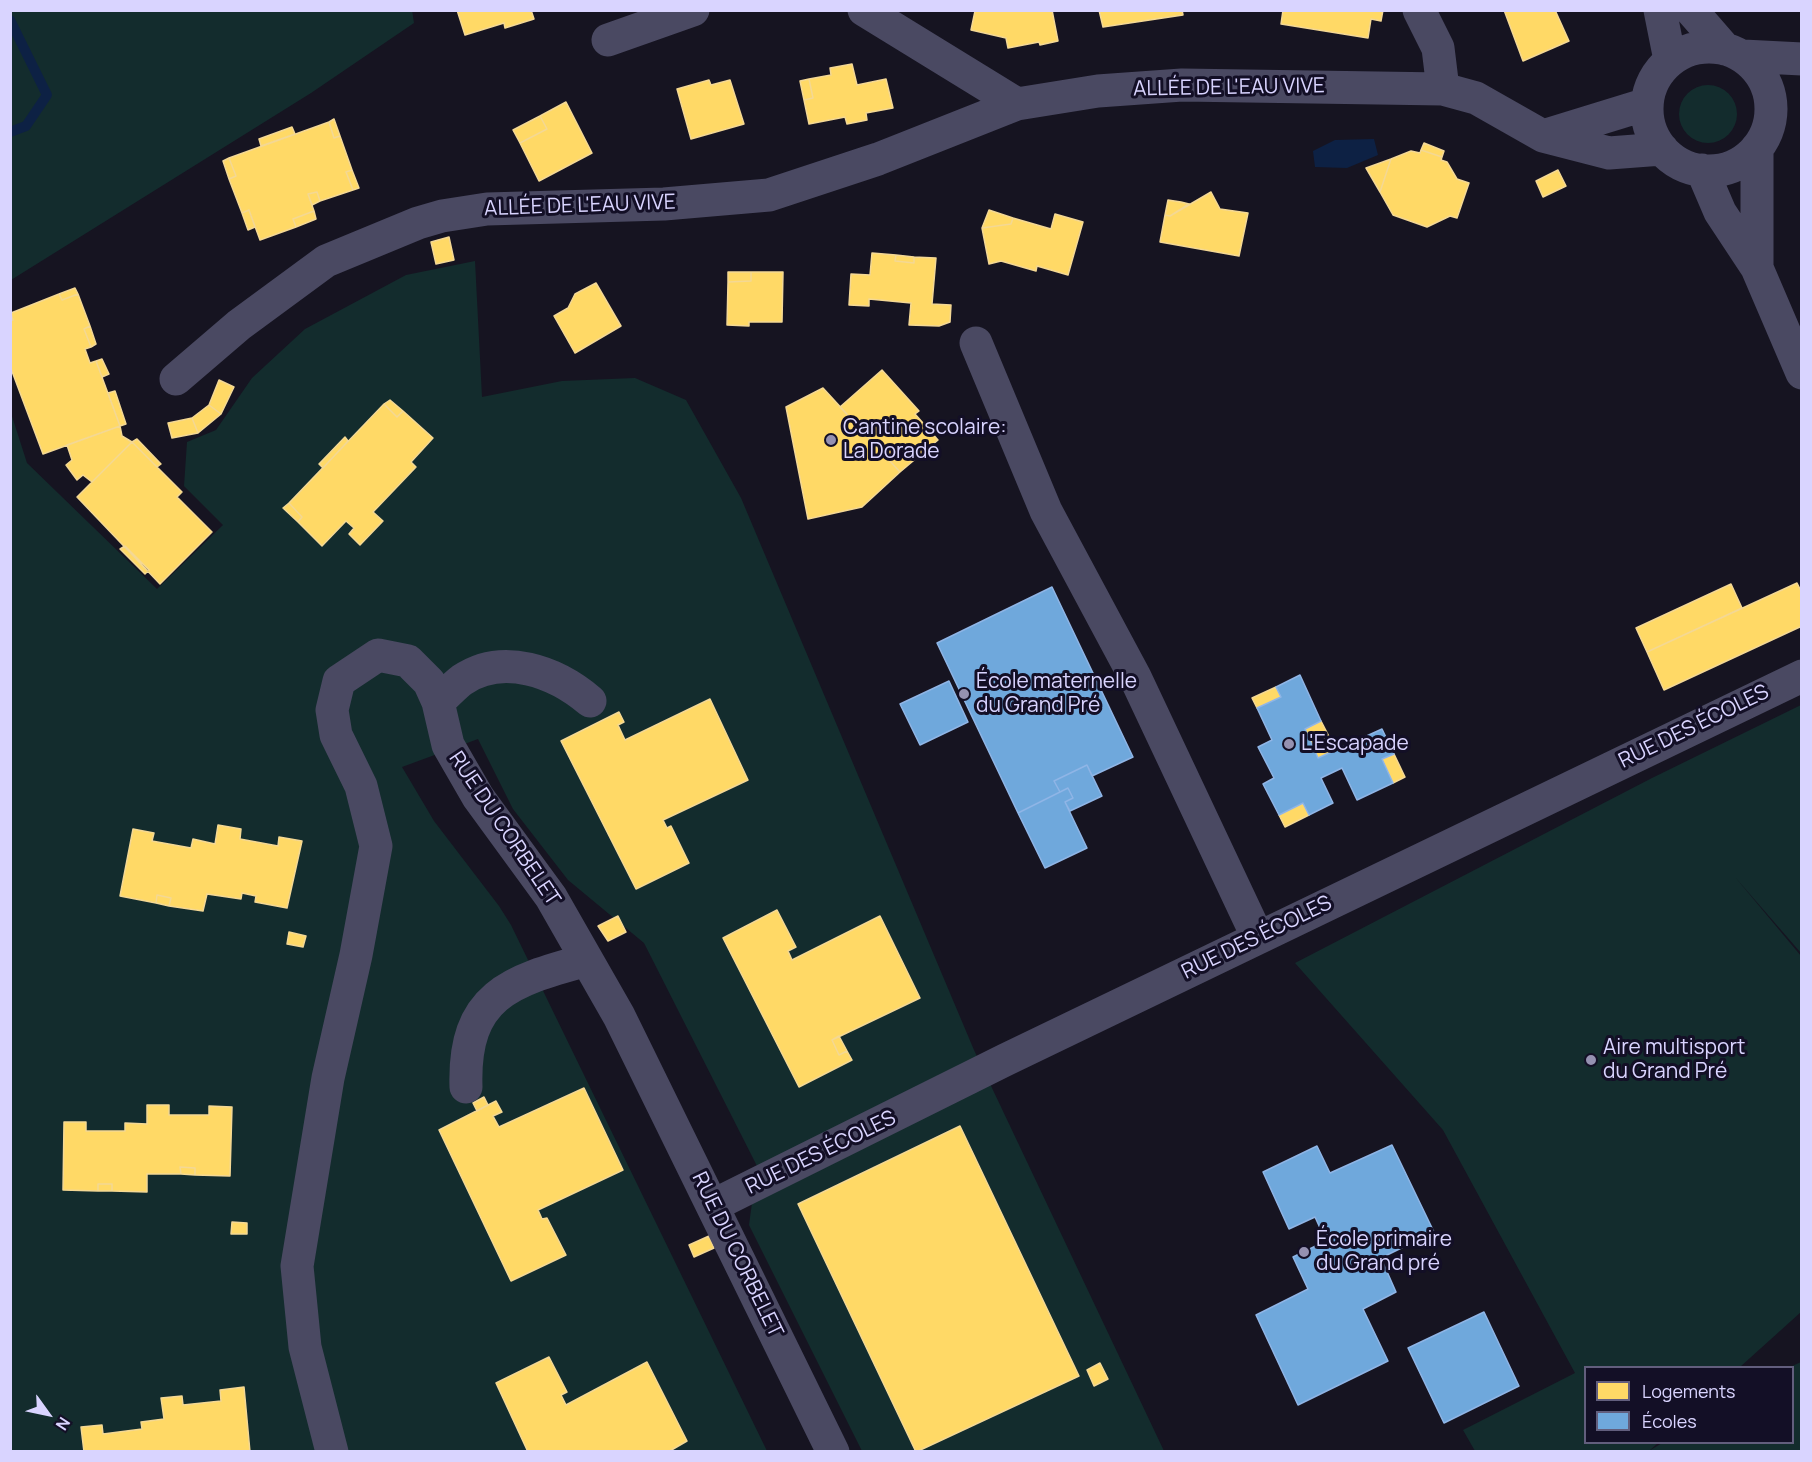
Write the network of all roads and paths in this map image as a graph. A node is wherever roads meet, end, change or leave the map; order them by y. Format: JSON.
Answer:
{"nodes":[{"id":1,"x":693,"y":10,"type":"edge"},
{"id":2,"x":864,"y":10,"type":"edge"},
{"id":3,"x":1419,"y":10,"type":"edge"},
{"id":4,"x":1660,"y":10,"type":"edge"},
{"id":5,"x":1691,"y":10,"type":"edge"},
{"id":6,"x":608,"y":40,"type":"dead end"},
{"id":7,"x":1734,"y":52,"type":"junction"},
{"id":8,"x":1802,"y":59,"type":"edge"},
{"id":9,"x":1670,"y":60,"type":"junction"},
{"id":10,"x":1802,"y":70,"type":"edge"},
{"id":11,"x":1443,"y":88,"type":"junction"},
{"id":12,"x":1017,"y":104,"type":"junction"},
{"id":13,"x":1647,"y":104,"type":"junction"},
{"id":14,"x":1770,"y":108,"type":"junction"},
{"id":15,"x":1543,"y":136,"type":"junction"},
{"id":16,"x":1757,"y":148,"type":"junction"},
{"id":17,"x":1662,"y":149,"type":"junction"},
{"id":18,"x":1702,"y":170,"type":"junction"},
{"id":19,"x":1757,"y":268,"type":"junction"},
{"id":20,"x":976,"y":343,"type":"dead end"},
{"id":21,"x":1802,"y":373,"type":"edge"},
{"id":22,"x":176,"y":379,"type":"dead end"},
{"id":23,"x":1802,"y":676,"type":"edge"},
{"id":24,"x":590,"y":701,"type":"dead end"},
{"id":25,"x":438,"y":702,"type":"junction"},
{"id":26,"x":1258,"y":938,"type":"junction"},
{"id":27,"x":587,"y":960,"type":"junction"},
{"id":28,"x":466,"y":1087,"type":"dead end"},
{"id":29,"x":714,"y":1205,"type":"junction"},
{"id":30,"x":332,"y":1452,"type":"edge"},
{"id":31,"x":833,"y":1452,"type":"edge"}],
"edges":[{"from":1,"to":6,"type":"street"},
{"from":2,"to":12,"type":"street"},
{"from":3,"to":11,"type":"street"},
{"from":4,"to":9,"type":"street"},
{"from":5,"to":7,"type":"street"},
{"from":7,"to":8,"type":"street"},
{"from":7,"to":9,"type":"street"},
{"from":7,"to":14,"type":"street"},
{"from":9,"to":13,"type":"street"},
{"from":10,"to":14,"type":"street"},
{"from":11,"to":12,"type":"street","name":"ALLÉE DE L'EAU VIVE"},
{"from":11,"to":15,"type":"street","name":"ALLÉE DE L'EAU VIVE"},
{"from":12,"to":22,"type":"street","name":"ALLÉE DE L'EAU VIVE"},
{"from":13,"to":15,"type":"street"},
{"from":13,"to":17,"type":"street"},
{"from":14,"to":16,"type":"street"},
{"from":15,"to":17,"type":"street","name":"ALLÉE DE L'EAU VIVE"},
{"from":16,"to":18,"type":"street"},
{"from":16,"to":19,"type":"street"},
{"from":17,"to":18,"type":"street"},
{"from":18,"to":19,"type":"street"},
{"from":19,"to":21,"type":"street"},
{"from":20,"to":26,"type":"street"},
{"from":23,"to":26,"type":"street","name":"RUE DES ÉCOLES"},
{"from":24,"to":25,"type":"street"},
{"from":25,"to":27,"type":"street","name":"RUE DU CORBELET"},
{"from":25,"to":30,"type":"street","name":"RUE DU CORBELET"},
{"from":26,"to":29,"type":"street","name":"RUE DES ÉCOLES"},
{"from":27,"to":28,"type":"street"},
{"from":27,"to":29,"type":"street","name":"RUE DU CORBELET"},
{"from":29,"to":31,"type":"street","name":"RUE DU CORBELET"}]}
